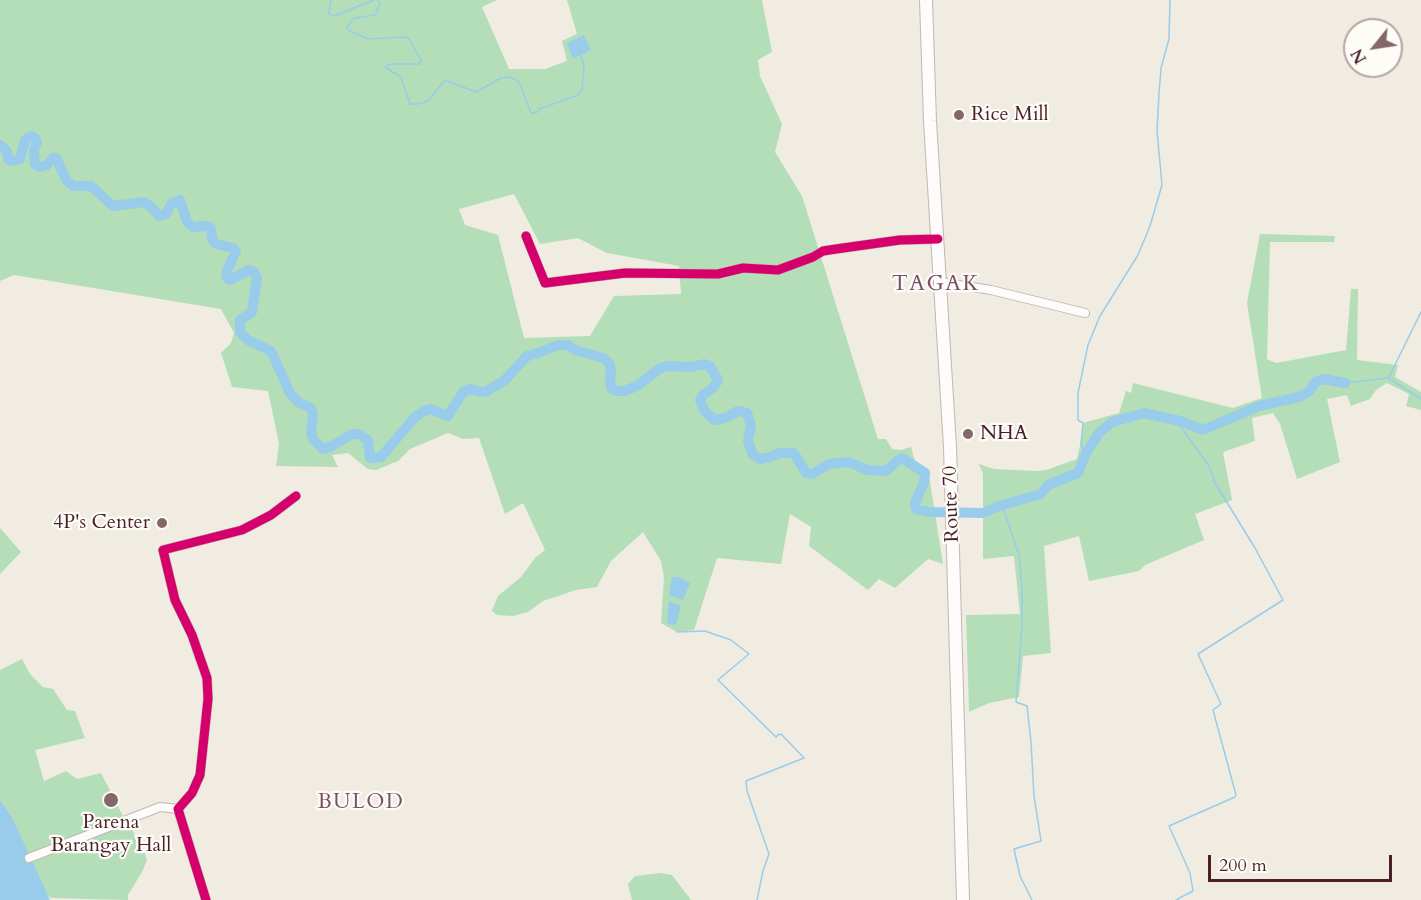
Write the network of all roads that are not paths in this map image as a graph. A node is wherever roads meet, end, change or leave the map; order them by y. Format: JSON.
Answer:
{"nodes":[{"id":1,"x":926,"y":0,"type":"edge"},
{"id":2,"x":526,"y":236,"type":"dead end"},
{"id":3,"x":938,"y":239,"type":"junction"},
{"id":4,"x":940,"y":282,"type":"junction"},
{"id":5,"x":1085,"y":313,"type":"dead end"},
{"id":6,"x":296,"y":496,"type":"dead end"},
{"id":7,"x":178,"y":809,"type":"junction"},
{"id":8,"x":29,"y":858,"type":"dead end"},
{"id":9,"x":206,"y":900,"type":"edge"},
{"id":10,"x":963,"y":900,"type":"edge"}],
"edges":[{"from":1,"to":3,"type":"highway","name":"Route 70"},
{"from":2,"to":3,"type":"street"},
{"from":3,"to":4,"type":"highway","name":"Route 70"},
{"from":4,"to":5,"type":"street"},
{"from":4,"to":10,"type":"highway","name":"Route 70"},
{"from":6,"to":7,"type":"street"},
{"from":7,"to":8,"type":"street"},
{"from":7,"to":9,"type":"street"}]}
